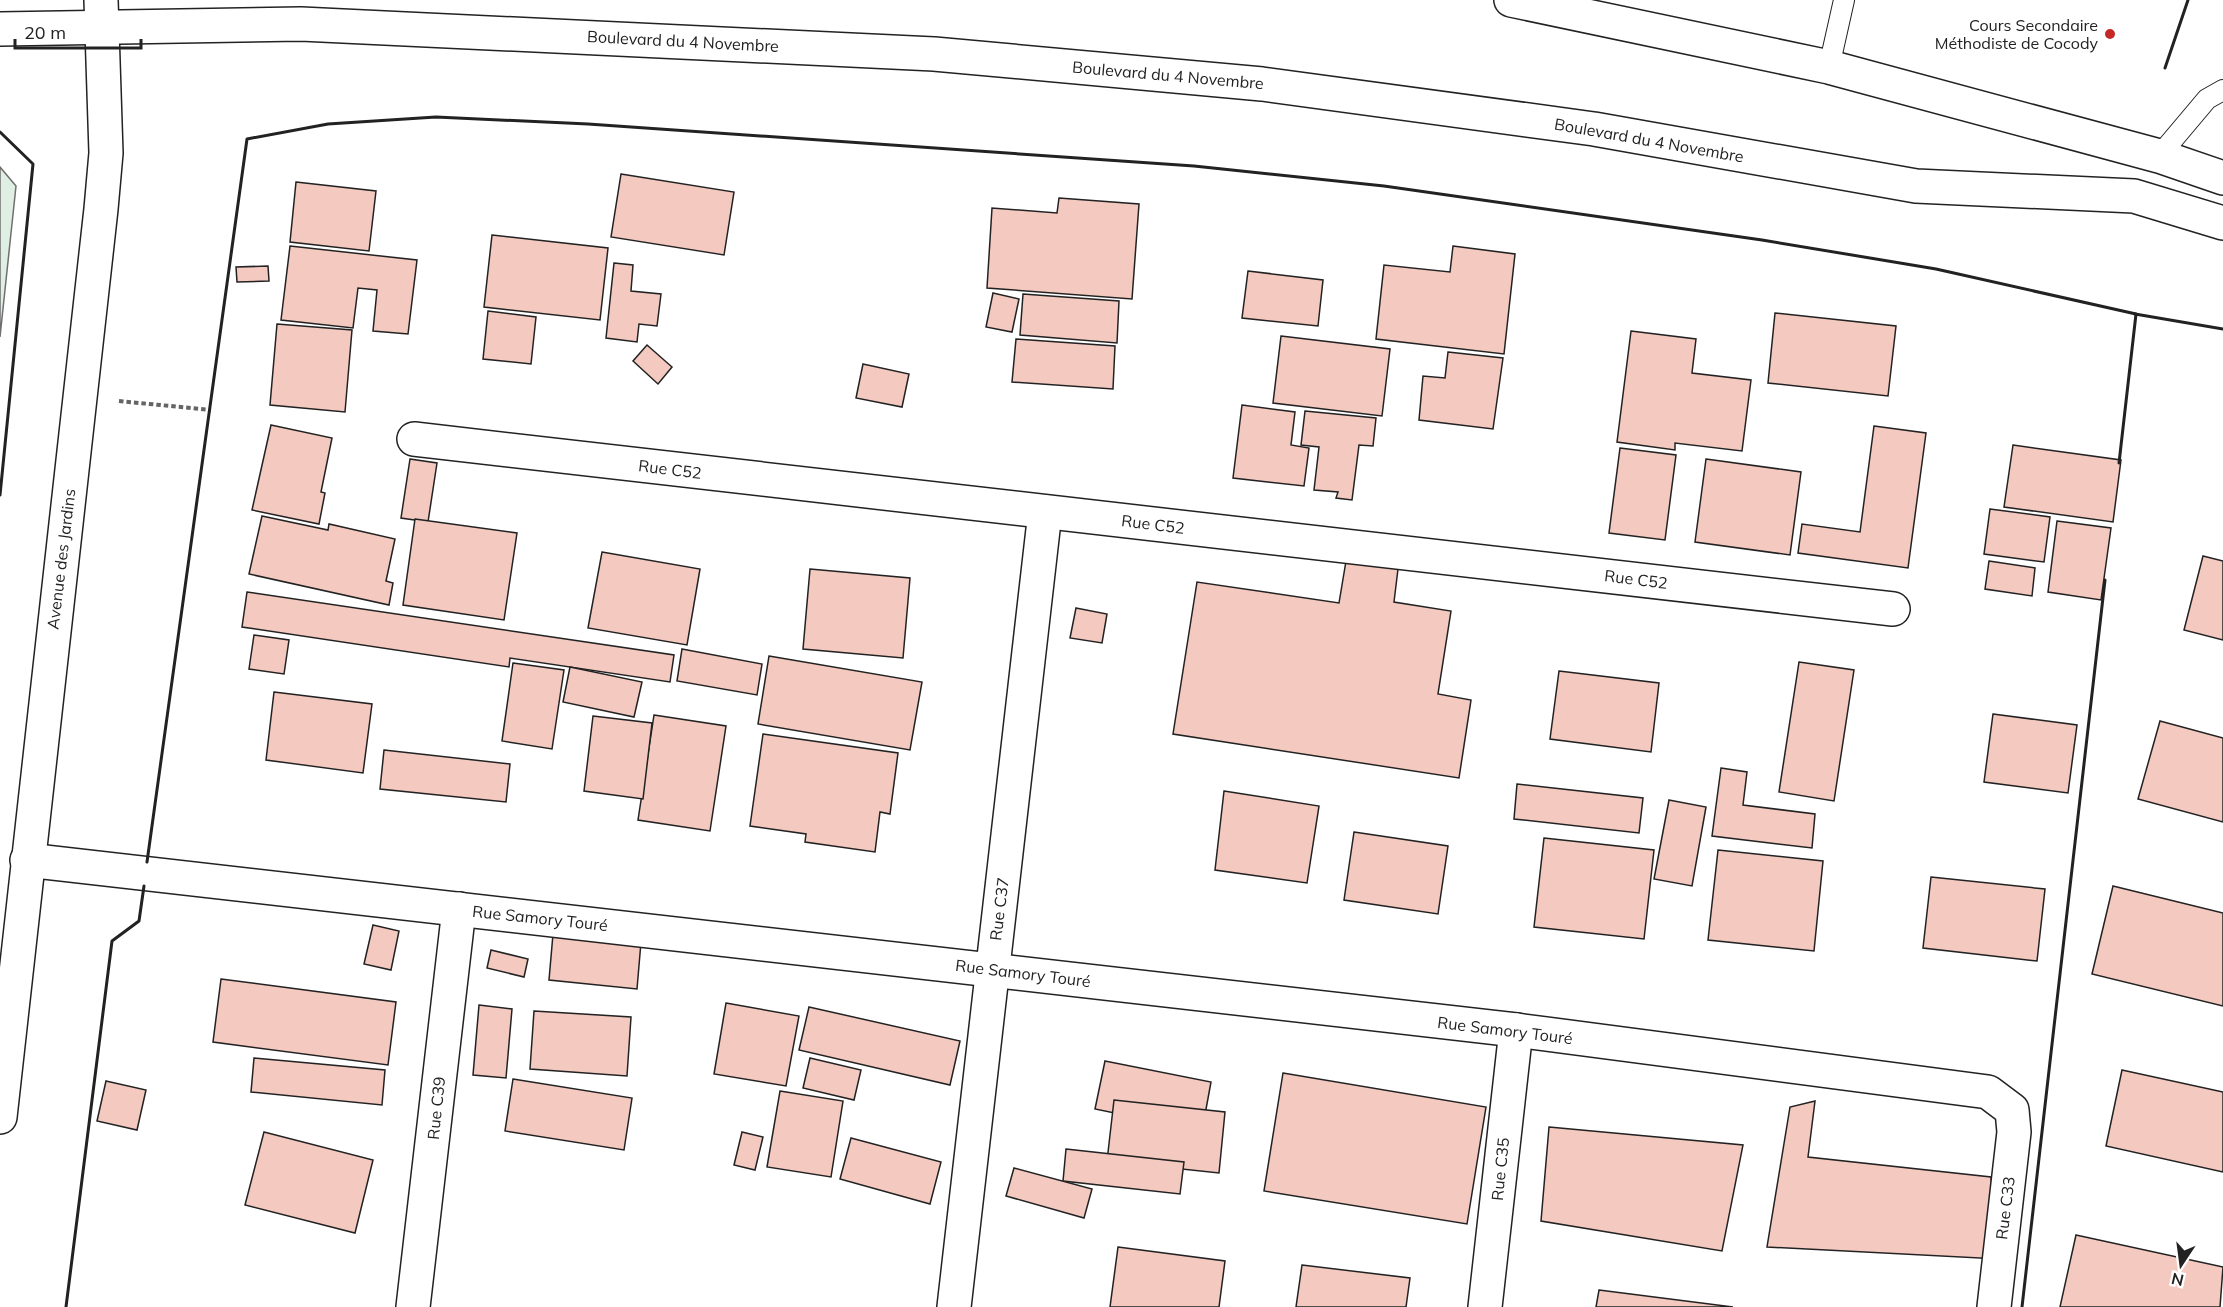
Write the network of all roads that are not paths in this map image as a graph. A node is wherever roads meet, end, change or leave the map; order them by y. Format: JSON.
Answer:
{"nodes":[{"id":1,"x":1511,"y":0,"type":"edge"},
{"id":2,"x":1844,"y":0,"type":"edge"},
{"id":3,"x":101,"y":13,"type":"edge"},
{"id":4,"x":0,"y":29,"type":"edge"},
{"id":5,"x":1829,"y":67,"type":"junction"},
{"id":6,"x":2223,"y":90,"type":"edge"},
{"id":7,"x":2159,"y":156,"type":"junction"},
{"id":8,"x":2223,"y":178,"type":"edge"},
{"id":9,"x":2223,"y":223,"type":"edge"},
{"id":10,"x":414,"y":439,"type":"dead end"},
{"id":11,"x":1045,"y":512,"type":"junction"},
{"id":12,"x":1893,"y":609,"type":"dead end"},
{"id":13,"x":27,"y":860,"type":"junction"},
{"id":14,"x":459,"y":909,"type":"junction"},
{"id":15,"x":992,"y":970,"type":"junction"},
{"id":16,"x":1516,"y":1030,"type":"junction"},
{"id":17,"x":2012,"y":1110,"type":"joint"},
{"id":18,"x":0,"y":1118,"type":"edge"},
{"id":19,"x":414,"y":1307,"type":"edge"},
{"id":20,"x":954,"y":1307,"type":"edge"},
{"id":21,"x":1485,"y":1307,"type":"edge"},
{"id":22,"x":1994,"y":1307,"type":"edge"}],
"edges":[{"from":1,"to":5,"type":"street"},
{"from":2,"to":5,"type":"lane"},
{"from":3,"to":4,"type":"street","name":"Boulevard du 4 Novembre"},
{"from":3,"to":9,"type":"street","name":"Boulevard du 4 Novembre"},
{"from":3,"to":13,"type":"street","name":"Avenue des Jardins"},
{"from":5,"to":7,"type":"street"},
{"from":6,"to":7,"type":"lane"},
{"from":7,"to":8,"type":"street"},
{"from":10,"to":11,"type":"street","name":"Rue C52"},
{"from":11,"to":12,"type":"street","name":"Rue C52"},
{"from":11,"to":15,"type":"street","name":"Rue C37"},
{"from":13,"to":14,"type":"street","name":"Rue Samory Touré"},
{"from":13,"to":18,"type":"street","name":"Avenue des Jardins"},
{"from":14,"to":15,"type":"street","name":"Rue Samory Touré"},
{"from":14,"to":19,"type":"street","name":"Rue C39"},
{"from":15,"to":16,"type":"street","name":"Rue Samory Touré"},
{"from":15,"to":20,"type":"street","name":"Rue C37"},
{"from":16,"to":17,"type":"street","name":"Rue Samory Touré"},
{"from":16,"to":21,"type":"street","name":"Rue C35"},
{"from":17,"to":22,"type":"street","name":"Rue C33"}]}
